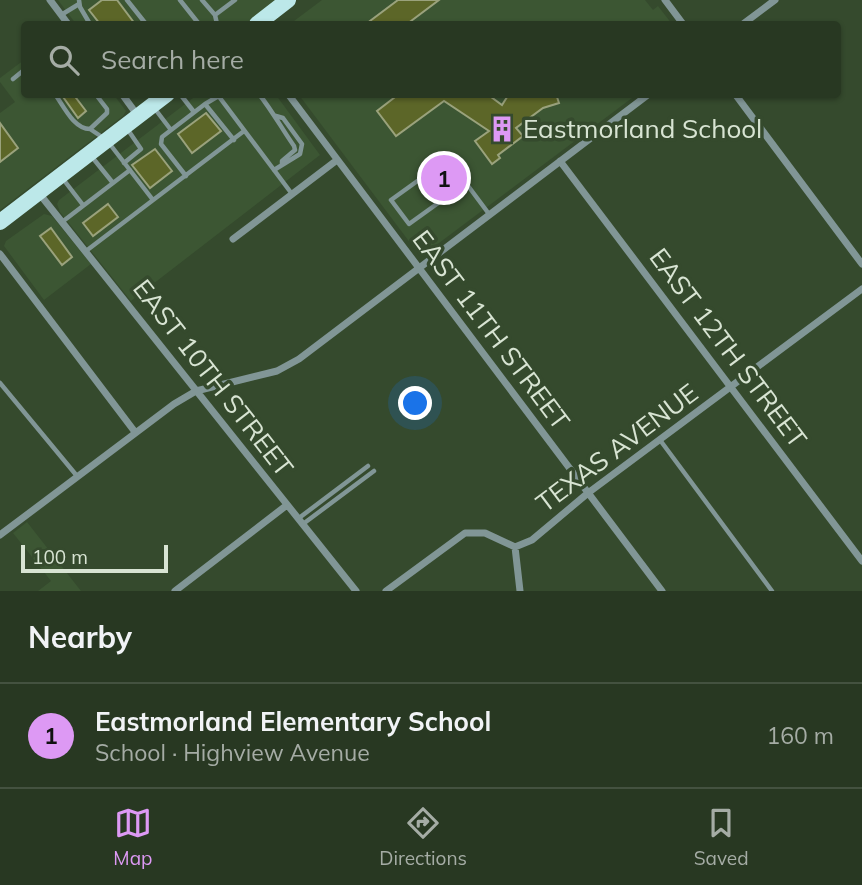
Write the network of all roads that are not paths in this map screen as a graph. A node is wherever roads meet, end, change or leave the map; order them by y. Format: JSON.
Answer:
{"nodes":[{"id":1,"x":50,"y":0,"type":"edge"},
{"id":2,"x":127,"y":0,"type":"edge"},
{"id":3,"x":180,"y":0,"type":"edge"},
{"id":4,"x":202,"y":0,"type":"edge"},
{"id":5,"x":235,"y":0,"type":"edge"},
{"id":6,"x":288,"y":0,"type":"edge"},
{"id":7,"x":665,"y":0,"type":"edge"},
{"id":8,"x":775,"y":0,"type":"edge"},
{"id":9,"x":79,"y":2,"type":"edge"},
{"id":10,"x":61,"y":15,"type":"junction"},
{"id":11,"x":215,"y":15,"type":"junction"},
{"id":12,"x":66,"y":21,"type":"edge"},
{"id":13,"x":88,"y":21,"type":"edge"},
{"id":14,"x":144,"y":21,"type":"edge"},
{"id":15,"x":197,"y":21,"type":"edge"},
{"id":16,"x":216,"y":21,"type":"edge"},
{"id":17,"x":260,"y":21,"type":"edge"},
{"id":18,"x":681,"y":21,"type":"edge"},
{"id":19,"x":747,"y":21,"type":"edge"},
{"id":20,"x":21,"y":73,"type":"edge"},
{"id":21,"x":13,"y":79,"type":"dead end"},
{"id":22,"x":58,"y":98,"type":"edge"},
{"id":23,"x":99,"y":98,"type":"edge"},
{"id":24,"x":123,"y":98,"type":"edge"},
{"id":25,"x":161,"y":98,"type":"edge"},
{"id":26,"x":183,"y":98,"type":"edge"},
{"id":27,"x":214,"y":98,"type":"edge"},
{"id":28,"x":221,"y":98,"type":"edge"},
{"id":29,"x":262,"y":98,"type":"edge"},
{"id":30,"x":291,"y":98,"type":"edge"},
{"id":31,"x":644,"y":98,"type":"edge"},
{"id":32,"x":738,"y":98,"type":"edge"},
{"id":33,"x":205,"y":104,"type":"junction"},
{"id":34,"x":152,"y":106,"type":"junction"},
{"id":35,"x":194,"y":112,"type":"junction"},
{"id":36,"x":132,"y":121,"type":"junction"},
{"id":37,"x":90,"y":130,"type":"junction"},
{"id":38,"x":171,"y":130,"type":"junction"},
{"id":39,"x":244,"y":131,"type":"junction"},
{"id":40,"x":107,"y":140,"type":"junction"},
{"id":41,"x":233,"y":140,"type":"junction"},
{"id":42,"x":89,"y":154,"type":"junction"},
{"id":43,"x":337,"y":160,"type":"junction"},
{"id":44,"x":560,"y":161,"type":"junction"},
{"id":45,"x":124,"y":163,"type":"junction"},
{"id":46,"x":130,"y":170,"type":"junction"},
{"id":47,"x":274,"y":170,"type":"junction"},
{"id":48,"x":61,"y":175,"type":"junction"},
{"id":49,"x":186,"y":176,"type":"junction"},
{"id":50,"x":113,"y":183,"type":"junction"},
{"id":51,"x":466,"y":183,"type":"junction"},
{"id":52,"x":38,"y":192,"type":"junction"},
{"id":53,"x":292,"y":194,"type":"junction"},
{"id":54,"x":153,"y":201,"type":"junction"},
{"id":55,"x":84,"y":206,"type":"junction"},
{"id":56,"x":489,"y":214,"type":"junction"},
{"id":57,"x":0,"y":222,"type":"edge"},
{"id":58,"x":62,"y":222,"type":"junction"},
{"id":59,"x":233,"y":239,"type":"dead end"},
{"id":60,"x":86,"y":251,"type":"junction"},
{"id":61,"x":0,"y":254,"type":"edge"},
{"id":62,"x":862,"y":264,"type":"edge"},
{"id":63,"x":418,"y":268,"type":"junction"},
{"id":64,"x":862,"y":289,"type":"edge"},
{"id":65,"x":0,"y":383,"type":"edge"},
{"id":66,"x":731,"y":387,"type":"junction"},
{"id":67,"x":196,"y":391,"type":"junction"},
{"id":68,"x":135,"y":432,"type":"junction"},
{"id":69,"x":660,"y":440,"type":"junction"},
{"id":70,"x":368,"y":466,"type":"dead end"},
{"id":71,"x":374,"y":471,"type":"dead end"},
{"id":72,"x":77,"y":476,"type":"junction"},
{"id":73,"x":588,"y":493,"type":"junction"},
{"id":74,"x":287,"y":505,"type":"junction"},
{"id":75,"x":300,"y":522,"type":"junction"},
{"id":76,"x":0,"y":534,"type":"edge"},
{"id":77,"x":515,"y":547,"type":"junction"},
{"id":78,"x":862,"y":561,"type":"edge"},
{"id":79,"x":175,"y":591,"type":"edge"},
{"id":80,"x":356,"y":591,"type":"edge"},
{"id":81,"x":386,"y":591,"type":"edge"},
{"id":82,"x":520,"y":591,"type":"edge"},
{"id":83,"x":662,"y":591,"type":"edge"},
{"id":84,"x":772,"y":591,"type":"edge"}],
"edges":[{"from":1,"to":10,"type":"street"},
{"from":2,"to":14,"type":"lane"},
{"from":3,"to":15,"type":"lane"},
{"from":4,"to":11,"type":"lane"},
{"from":5,"to":11,"type":"lane"},
{"from":6,"to":17,"type":"main road"},
{"from":7,"to":18,"type":"street"},
{"from":8,"to":19,"type":"street"},
{"from":9,"to":10,"type":"lane"},
{"from":9,"to":13,"type":"lane"},
{"from":10,"to":12,"type":"street"},
{"from":11,"to":16,"type":"lane"},
{"from":20,"to":21,"type":"lane"},
{"from":22,"to":37,"type":"lane"},
{"from":23,"to":37,"type":"lane"},
{"from":24,"to":36,"type":"street"},
{"from":25,"to":34,"type":"main road"},
{"from":26,"to":35,"type":"lane"},
{"from":27,"to":33,"type":"lane"},
{"from":28,"to":39,"type":"lane"},
{"from":29,"to":47,"type":"lane"},
{"from":30,"to":43,"type":"street","name":"EAST 11TH STREET"},
{"from":31,"to":44,"type":"street"},
{"from":32,"to":62,"type":"street"},
{"from":33,"to":35,"type":"lane"},
{"from":33,"to":41,"type":"lane"},
{"from":34,"to":36,"type":"main road"},
{"from":34,"to":38,"type":"lane"},
{"from":35,"to":38,"type":"lane"},
{"from":36,"to":40,"type":"main road"},
{"from":36,"to":45,"type":"lane"},
{"from":37,"to":40,"type":"lane"},
{"from":38,"to":49,"type":"lane"},
{"from":39,"to":41,"type":"lane"},
{"from":39,"to":47,"type":"lane"},
{"from":40,"to":42,"type":"main road"},
{"from":40,"to":45,"type":"lane"},
{"from":41,"to":49,"type":"lane"},
{"from":42,"to":48,"type":"main road"},
{"from":42,"to":50,"type":"lane"},
{"from":43,"to":53,"type":"street"},
{"from":43,"to":63,"type":"street","name":"EAST 11TH STREET"},
{"from":44,"to":56,"type":"street"},
{"from":44,"to":66,"type":"street","name":"EAST 12TH STREET"},
{"from":45,"to":46,"type":"lane"},
{"from":46,"to":50,"type":"lane"},
{"from":46,"to":54,"type":"lane"},
{"from":47,"to":53,"type":"lane"},
{"from":48,"to":52,"type":"main road"},
{"from":48,"to":55,"type":"lane"},
{"from":49,"to":54,"type":"lane"},
{"from":50,"to":55,"type":"lane"},
{"from":51,"to":51,"type":"lane"},
{"from":51,"to":56,"type":"lane"},
{"from":52,"to":57,"type":"main road"},
{"from":52,"to":58,"type":"street","name":"EAST 10TH STREET"},
{"from":53,"to":59,"type":"street"},
{"from":54,"to":60,"type":"lane"},
{"from":55,"to":58,"type":"lane"},
{"from":56,"to":63,"type":"street"},
{"from":58,"to":60,"type":"street","name":"EAST 10TH STREET"},
{"from":60,"to":67,"type":"street","name":"EAST 10TH STREET"},
{"from":61,"to":68,"type":"street"},
{"from":63,"to":67,"type":"street"},
{"from":63,"to":73,"type":"street","name":"EAST 11TH STREET"},
{"from":64,"to":66,"type":"street","name":"TEXAS AVENUE"},
{"from":65,"to":72,"type":"lane"},
{"from":66,"to":69,"type":"street","name":"TEXAS AVENUE"},
{"from":66,"to":78,"type":"street","name":"EAST 12TH STREET"},
{"from":67,"to":68,"type":"street"},
{"from":67,"to":74,"type":"street","name":"EAST 10TH STREET"},
{"from":68,"to":72,"type":"street"},
{"from":69,"to":73,"type":"street","name":"TEXAS AVENUE"},
{"from":69,"to":84,"type":"lane"},
{"from":70,"to":75,"type":"lane"},
{"from":71,"to":75,"type":"lane"},
{"from":72,"to":76,"type":"street"},
{"from":73,"to":77,"type":"street","name":"TEXAS AVENUE"},
{"from":73,"to":83,"type":"street","name":"EAST 11TH STREET"},
{"from":74,"to":75,"type":"street","name":"EAST 10TH STREET"},
{"from":74,"to":79,"type":"street"},
{"from":75,"to":80,"type":"street","name":"EAST 10TH STREET"},
{"from":77,"to":81,"type":"street"},
{"from":77,"to":82,"type":"street"}]}
